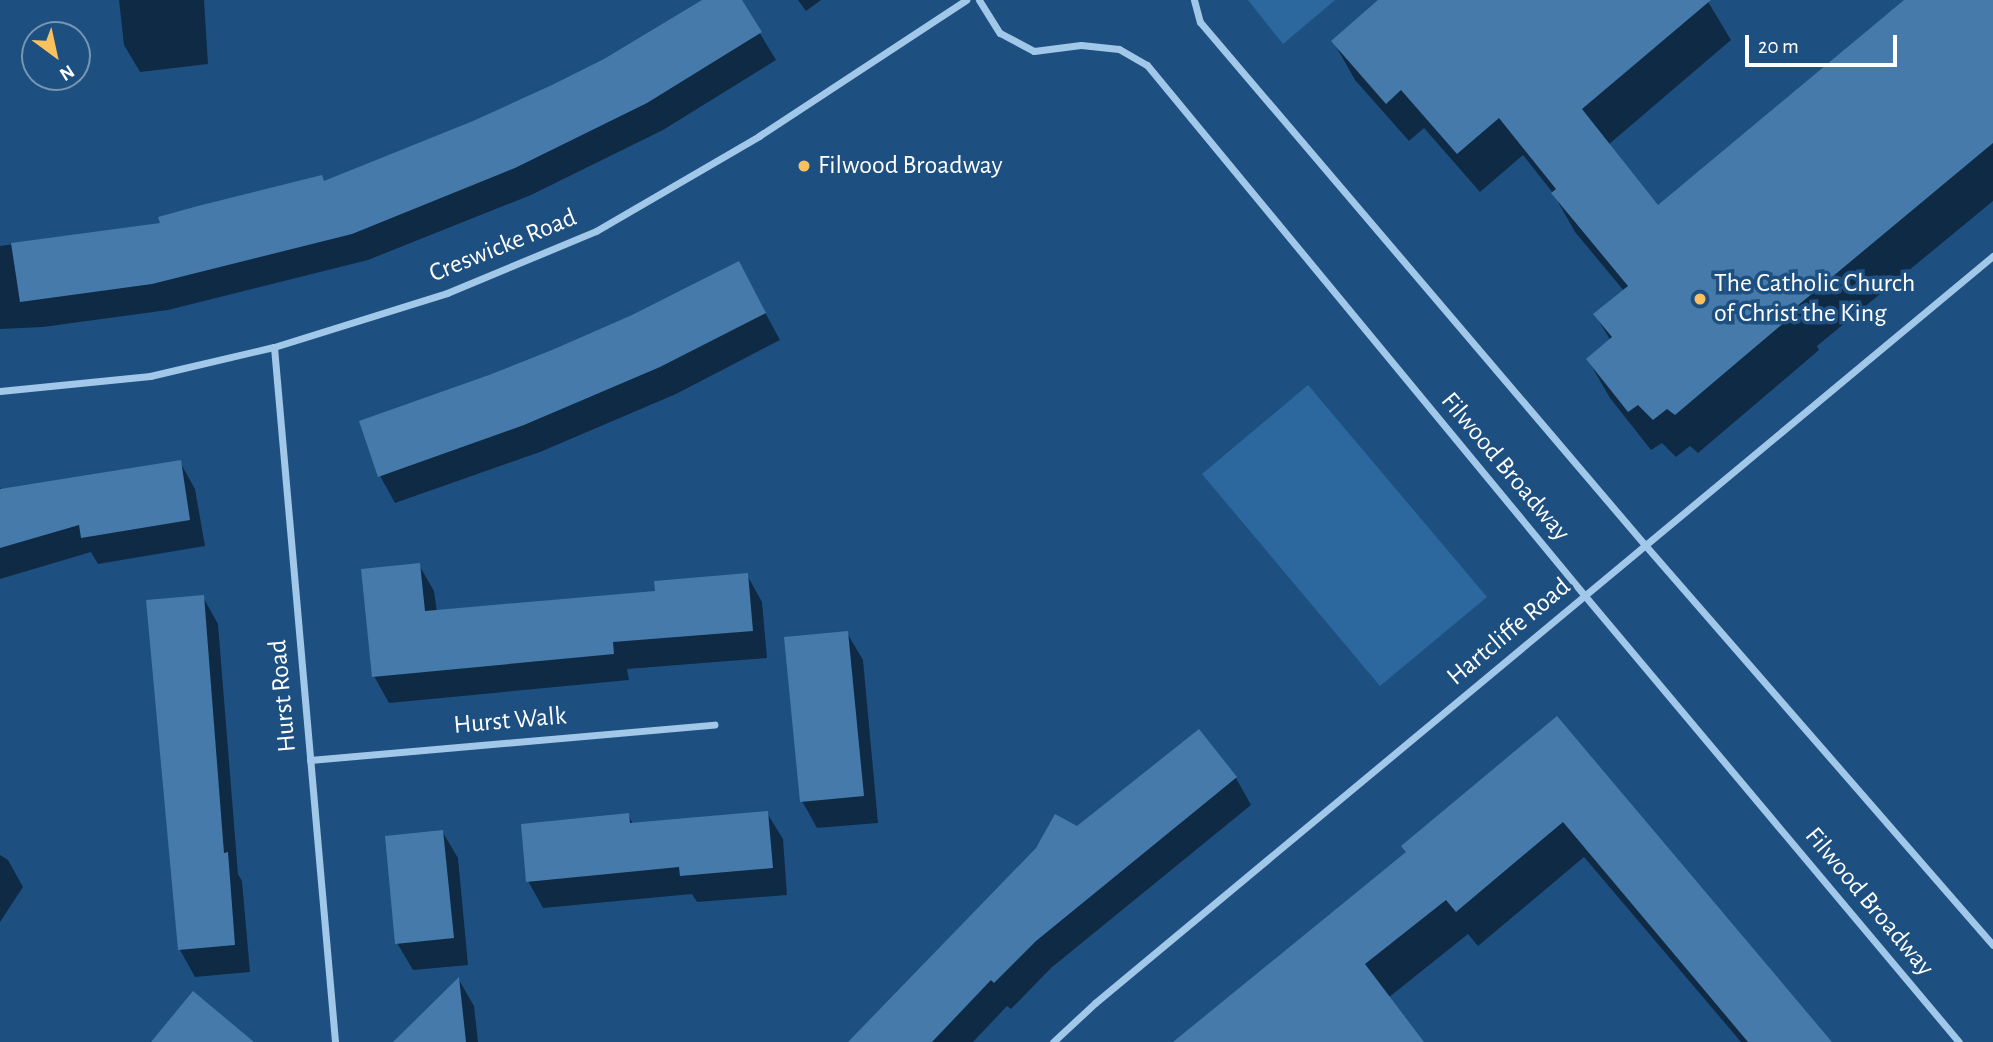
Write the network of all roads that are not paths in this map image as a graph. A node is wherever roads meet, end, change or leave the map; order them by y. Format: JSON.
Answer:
{"nodes":[{"id":1,"x":966,"y":0,"type":"edge"},
{"id":2,"x":979,"y":0,"type":"edge"},
{"id":3,"x":1194,"y":0,"type":"edge"},
{"id":4,"x":1993,"y":256,"type":"edge"},
{"id":5,"x":274,"y":347,"type":"junction"},
{"id":6,"x":0,"y":391,"type":"edge"},
{"id":7,"x":1645,"y":545,"type":"junction"},
{"id":8,"x":1585,"y":596,"type":"junction"},
{"id":9,"x":713,"y":725,"type":"dead end"},
{"id":10,"x":310,"y":760,"type":"junction"},
{"id":11,"x":1993,"y":945,"type":"edge"},
{"id":12,"x":335,"y":1042,"type":"edge"},
{"id":13,"x":1054,"y":1042,"type":"edge"},
{"id":14,"x":1959,"y":1042,"type":"edge"}],
"edges":[{"from":1,"to":5,"type":"street","name":"Creswicke Road"},
{"from":2,"to":8,"type":"street","name":"Filwood Broadway"},
{"from":3,"to":7,"type":"street"},
{"from":4,"to":7,"type":"street","name":"Hartcliffe Road"},
{"from":5,"to":6,"type":"street","name":"Creswicke Road"},
{"from":5,"to":10,"type":"street","name":"Hurst Road"},
{"from":7,"to":8,"type":"street","name":"Hartcliffe Road"},
{"from":7,"to":11,"type":"street"},
{"from":8,"to":13,"type":"street","name":"Hartcliffe Road"},
{"from":8,"to":14,"type":"street","name":"Filwood Broadway"},
{"from":9,"to":10,"type":"street","name":"Hurst Walk"},
{"from":10,"to":12,"type":"street","name":"Hurst Road"}]}
